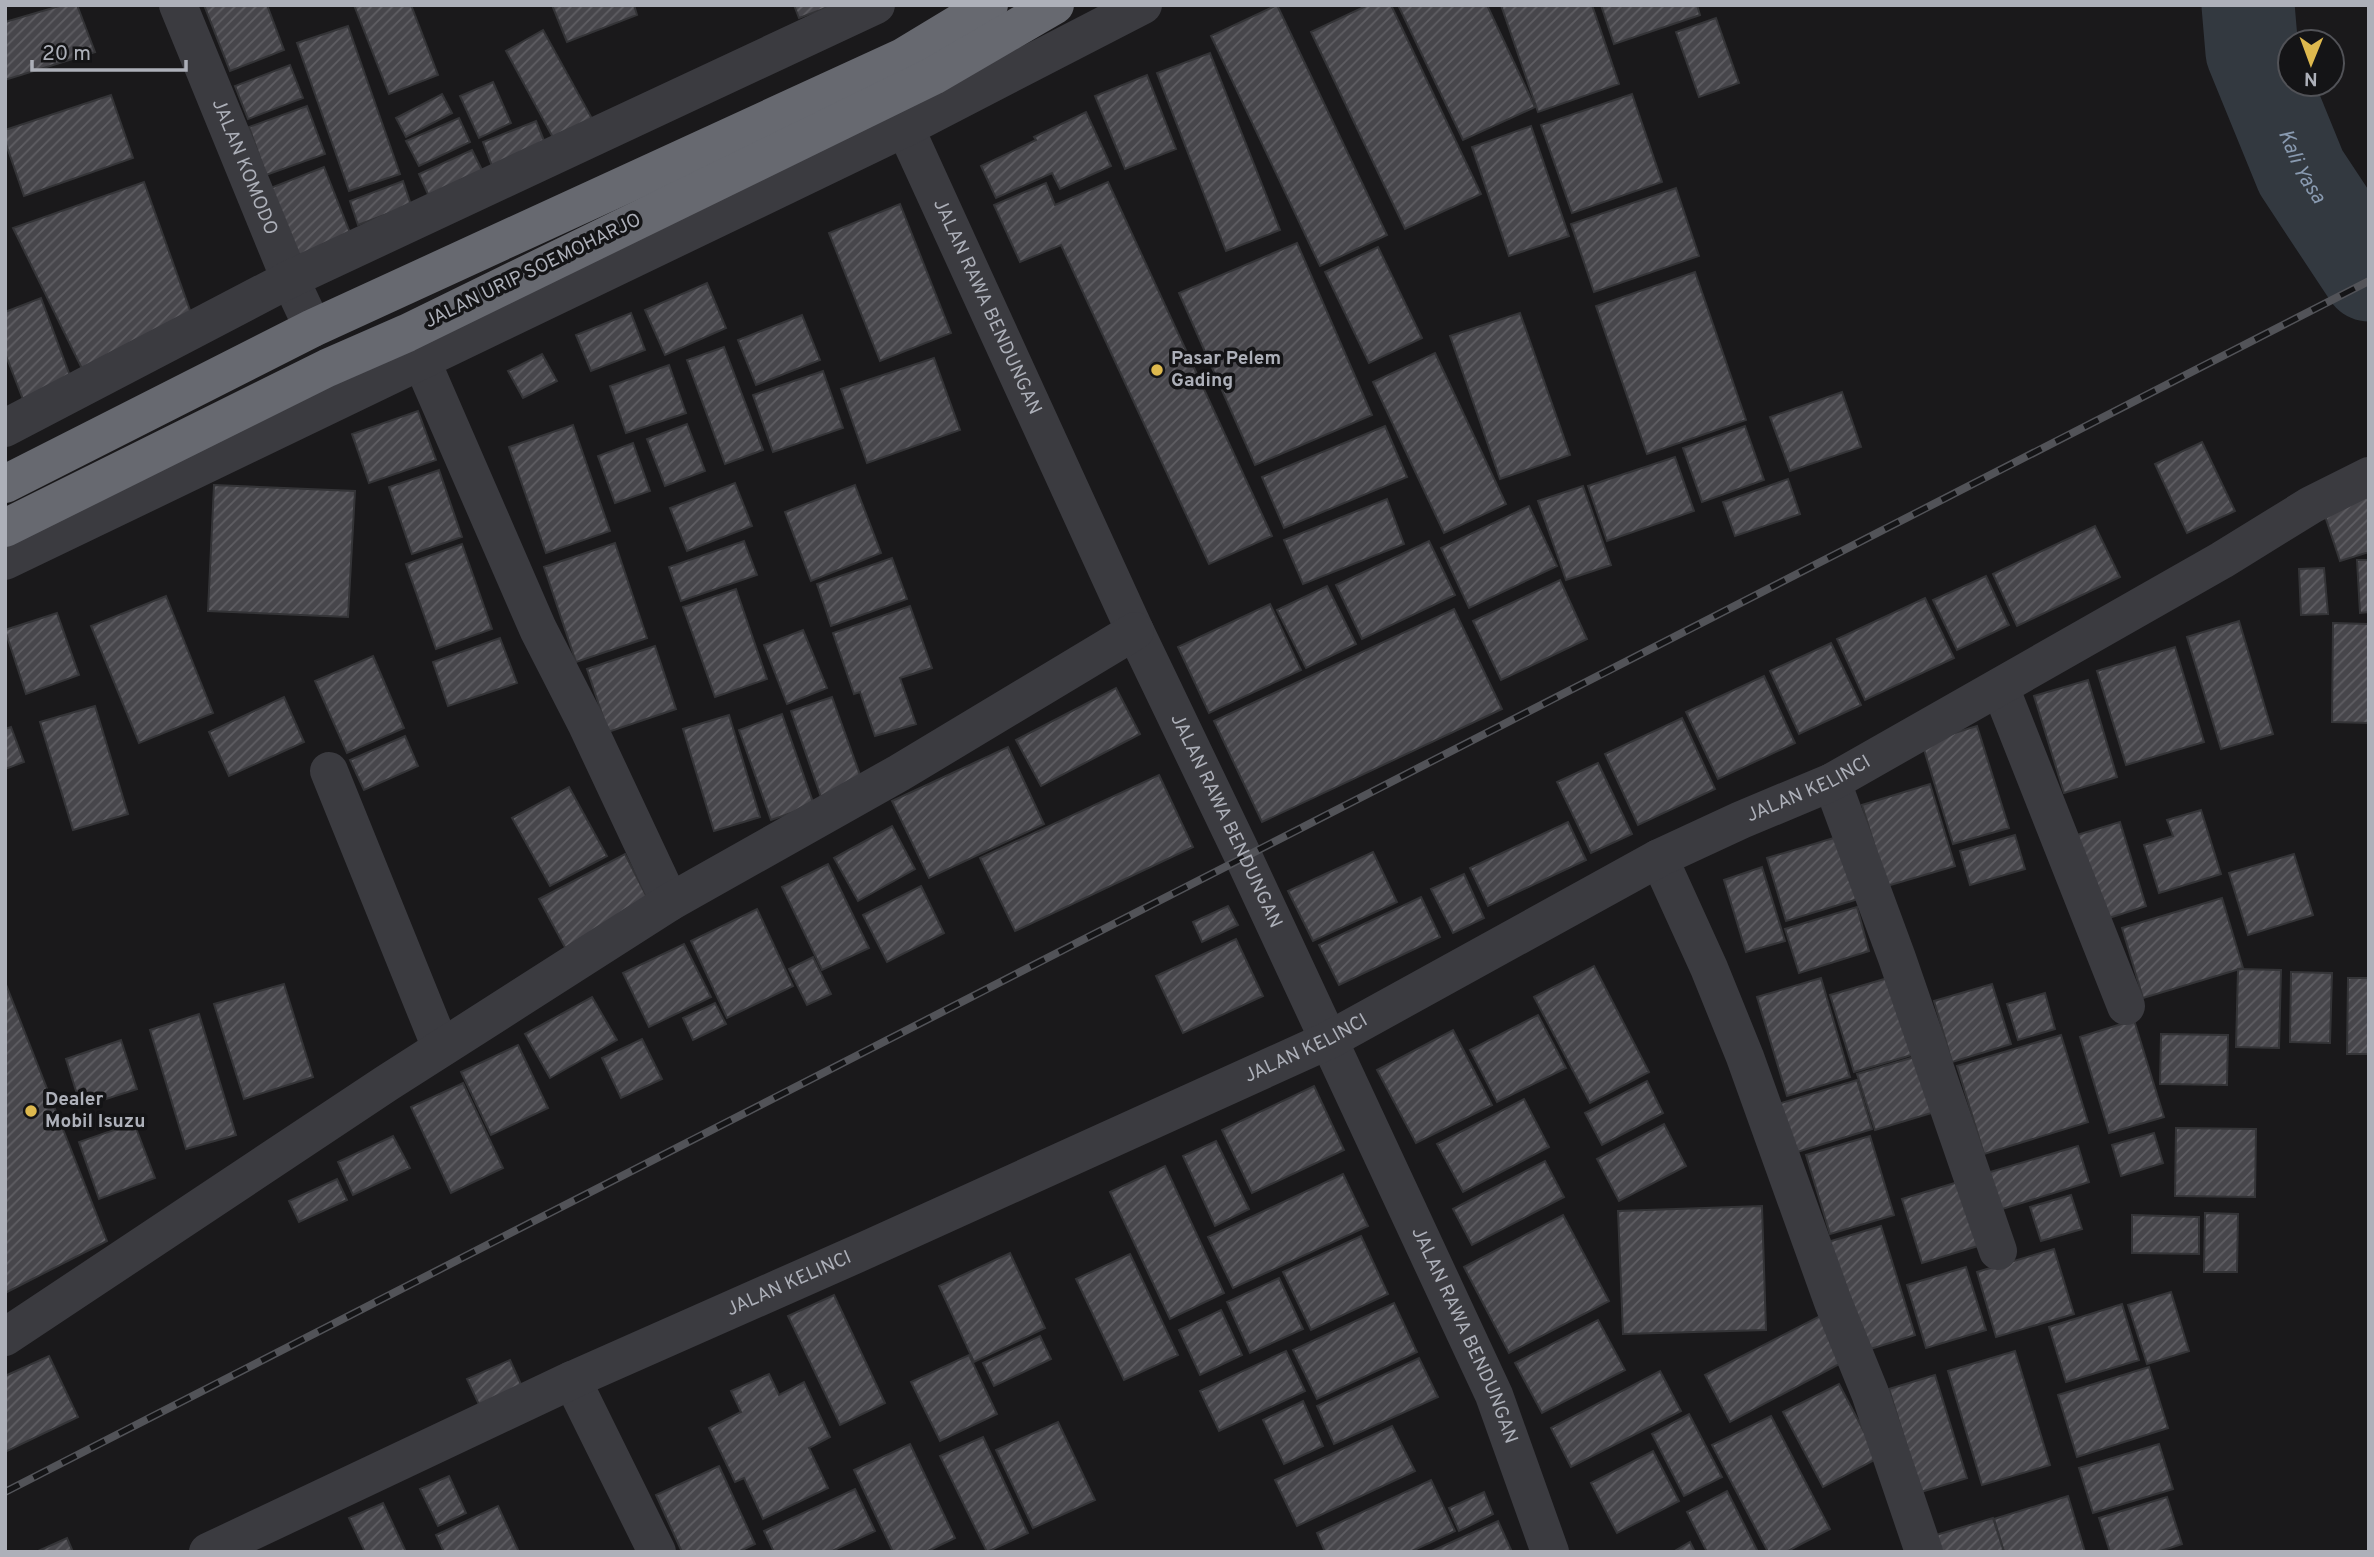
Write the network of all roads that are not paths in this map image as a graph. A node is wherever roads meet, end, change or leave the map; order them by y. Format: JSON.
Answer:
{"nodes":[{"id":1,"x":178,"y":5,"type":"edge"},
{"id":2,"x":876,"y":5,"type":"edge"},
{"id":3,"x":989,"y":5,"type":"edge"},
{"id":4,"x":1055,"y":5,"type":"edge"},
{"id":5,"x":1143,"y":5,"type":"edge"},
{"id":6,"x":898,"y":112,"type":"junction"},
{"id":7,"x":290,"y":279,"type":"junction"},
{"id":8,"x":313,"y":328,"type":"junction"},
{"id":9,"x":414,"y":347,"type":"junction"},
{"id":10,"x":5,"y":428,"type":"edge"},
{"id":11,"x":2369,"y":476,"type":"edge"},
{"id":12,"x":5,"y":484,"type":"edge"},
{"id":13,"x":5,"y":528,"type":"edge"},
{"id":14,"x":5,"y":561,"type":"edge"},
{"id":15,"x":1135,"y":631,"type":"junction"},
{"id":16,"x":2000,"y":687,"type":"junction"},
{"id":17,"x":328,"y":771,"type":"dead end"},
{"id":18,"x":1832,"y":782,"type":"junction"},
{"id":19,"x":1659,"y":858,"type":"junction"},
{"id":20,"x":670,"y":902,"type":"junction"},
{"id":21,"x":2126,"y":1006,"type":"dead end"},
{"id":22,"x":1329,"y":1040,"type":"junction"},
{"id":23,"x":442,"y":1048,"type":"junction"},
{"id":24,"x":1998,"y":1251,"type":"dead end"},
{"id":25,"x":5,"y":1337,"type":"edge"},
{"id":26,"x":572,"y":1380,"type":"junction"},
{"id":27,"x":208,"y":1552,"type":"edge"},
{"id":28,"x":657,"y":1552,"type":"edge"},
{"id":29,"x":1549,"y":1552,"type":"edge"},
{"id":30,"x":1924,"y":1552,"type":"edge"}],
"edges":[{"from":1,"to":7,"type":"street","name":"JALAN KOMODO"},
{"from":2,"to":7,"type":"street"},
{"from":3,"to":8,"type":"highway","name":"JALAN URIP SOEMOHARJO"},
{"from":4,"to":6,"type":"highway","name":"JALAN URIP SOEMOHARJO"},
{"from":5,"to":6,"type":"street"},
{"from":6,"to":9,"type":"highway","name":"JALAN URIP SOEMOHARJO"},
{"from":6,"to":15,"type":"street","name":"JALAN RAWA BENDUNGAN"},
{"from":7,"to":8,"type":"street","name":"JALAN KOMODO"},
{"from":7,"to":10,"type":"street"},
{"from":8,"to":12,"type":"highway","name":"JALAN URIP SOEMOHARJO"},
{"from":9,"to":13,"type":"highway","name":"JALAN URIP SOEMOHARJO"},
{"from":9,"to":14,"type":"street"},
{"from":9,"to":20,"type":"street"},
{"from":11,"to":16,"type":"street","name":"JALAN KELINCI"},
{"from":15,"to":20,"type":"street"},
{"from":15,"to":22,"type":"street","name":"JALAN RAWA BENDUNGAN"},
{"from":16,"to":18,"type":"street","name":"JALAN KELINCI"},
{"from":16,"to":21,"type":"street"},
{"from":17,"to":23,"type":"street"},
{"from":18,"to":19,"type":"street","name":"JALAN KELINCI"},
{"from":18,"to":24,"type":"street"},
{"from":19,"to":22,"type":"street","name":"JALAN KELINCI"},
{"from":19,"to":30,"type":"street"},
{"from":20,"to":23,"type":"street"},
{"from":22,"to":26,"type":"street","name":"JALAN KELINCI"},
{"from":22,"to":29,"type":"street","name":"JALAN RAWA BENDUNGAN"},
{"from":23,"to":25,"type":"street"},
{"from":26,"to":27,"type":"street","name":"JALAN KELINCI"},
{"from":26,"to":28,"type":"street"}]}
